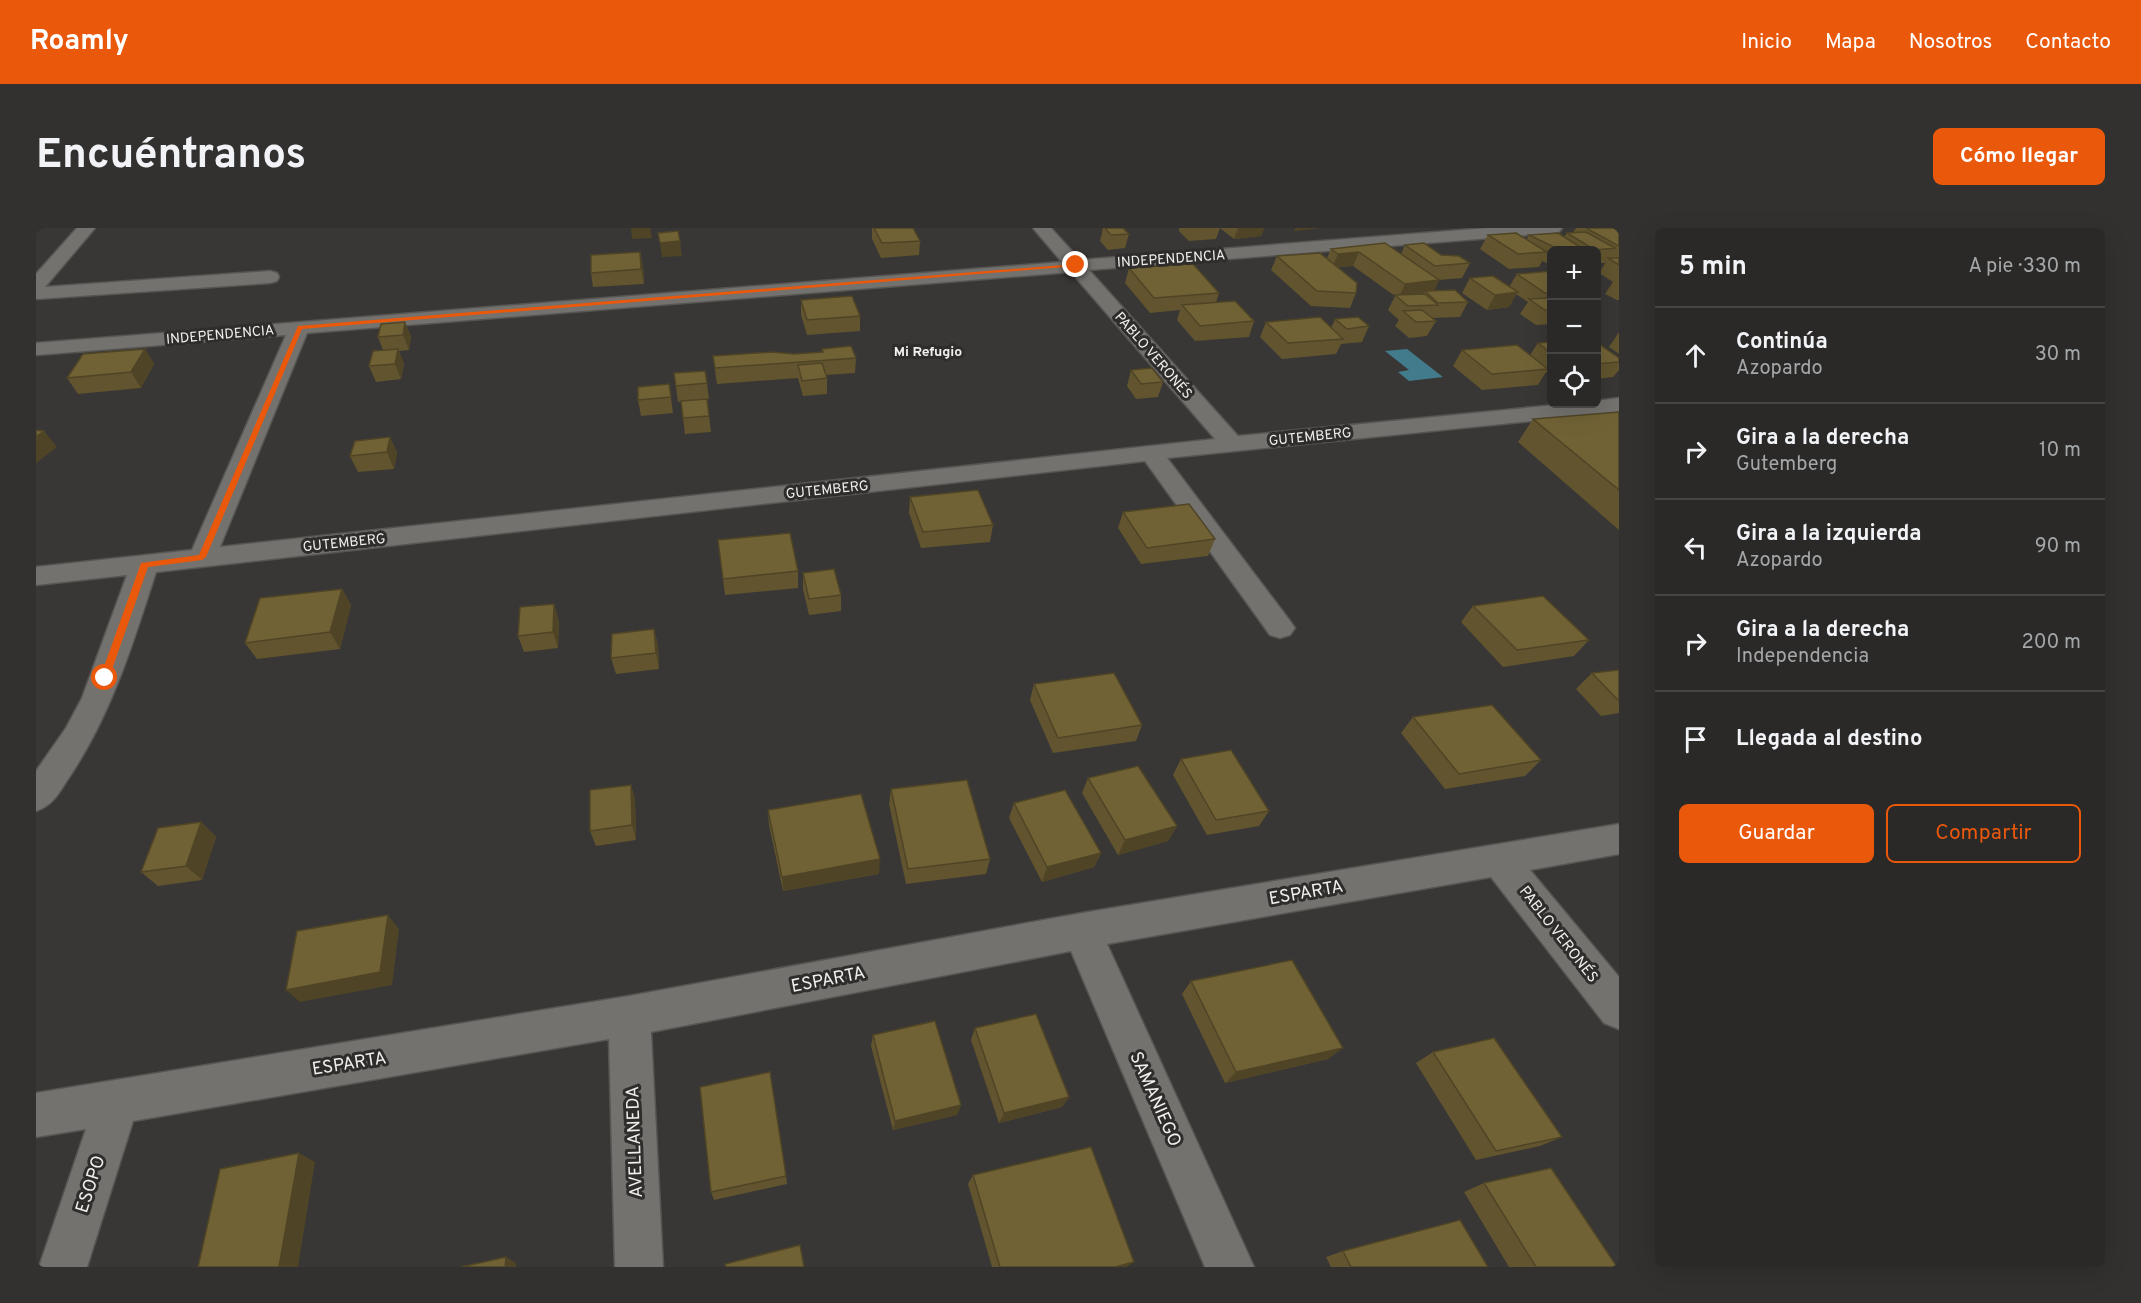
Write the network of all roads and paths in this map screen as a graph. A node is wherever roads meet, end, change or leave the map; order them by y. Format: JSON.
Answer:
{"nodes":[{"id":1,"x":86,"y":228,"type":"edge"},
{"id":2,"x":1042,"y":228,"type":"edge"},
{"id":3,"x":1553,"y":228,"type":"edge"},
{"id":4,"x":1076,"y":265,"type":"junction"},
{"id":5,"x":270,"y":277,"type":"dead end"},
{"id":6,"x":36,"y":286,"type":"edge"},
{"id":7,"x":36,"y":293,"type":"edge"},
{"id":8,"x":300,"y":327,"type":"junction"},
{"id":9,"x":36,"y":349,"type":"edge"},
{"id":10,"x":1619,"y":405,"type":"edge"},
{"id":11,"x":1232,"y":444,"type":"junction"},
{"id":12,"x":1151,"y":453,"type":"junction"},
{"id":13,"x":202,"y":557,"type":"junction"},
{"id":14,"x":144,"y":565,"type":"junction"},
{"id":15,"x":36,"y":576,"type":"edge"},
{"id":16,"x":1280,"y":628,"type":"dead end"},
{"id":17,"x":36,"y":797,"type":"edge"},
{"id":18,"x":1619,"y":839,"type":"edge"},
{"id":19,"x":1499,"y":859,"type":"junction"},
{"id":20,"x":1082,"y":931,"type":"junction"},
{"id":21,"x":1619,"y":1010,"type":"edge"},
{"id":22,"x":629,"y":1017,"type":"junction"},
{"id":23,"x":117,"y":1101,"type":"junction"},
{"id":24,"x":36,"y":1116,"type":"edge"},
{"id":25,"x":63,"y":1267,"type":"edge"},
{"id":26,"x":639,"y":1267,"type":"edge"},
{"id":27,"x":1230,"y":1267,"type":"edge"}],
"edges":[{"from":1,"to":6,"type":"street"},
{"from":2,"to":4,"type":"street","name":"PABLO VERONÉS"},
{"from":3,"to":4,"type":"street","name":"INDEPENDENCIA"},
{"from":4,"to":8,"type":"street","name":"INDEPENDENCIA"},
{"from":4,"to":11,"type":"street","name":"PABLO VERONÉS"},
{"from":5,"to":7,"type":"street"},
{"from":8,"to":9,"type":"street","name":"INDEPENDENCIA"},
{"from":8,"to":13,"type":"street"},
{"from":10,"to":11,"type":"street","name":"GUTEMBERG"},
{"from":11,"to":12,"type":"street","name":"GUTEMBERG"},
{"from":12,"to":13,"type":"street","name":"GUTEMBERG"},
{"from":12,"to":16,"type":"street"},
{"from":13,"to":14,"type":"street","name":"GUTEMBERG"},
{"from":14,"to":15,"type":"street","name":"GUTEMBERG"},
{"from":14,"to":17,"type":"street"},
{"from":18,"to":19,"type":"street","name":"ESPARTA"},
{"from":19,"to":20,"type":"street","name":"ESPARTA"},
{"from":19,"to":21,"type":"street","name":"PABLO VERONÉS"},
{"from":20,"to":22,"type":"street","name":"ESPARTA"},
{"from":20,"to":27,"type":"street","name":"SAMANIEGO"},
{"from":22,"to":23,"type":"street","name":"ESPARTA"},
{"from":22,"to":26,"type":"street","name":"AVELLANEDA"},
{"from":23,"to":24,"type":"street","name":"ESPARTA"},
{"from":23,"to":25,"type":"street","name":"ESOPO"}]}
